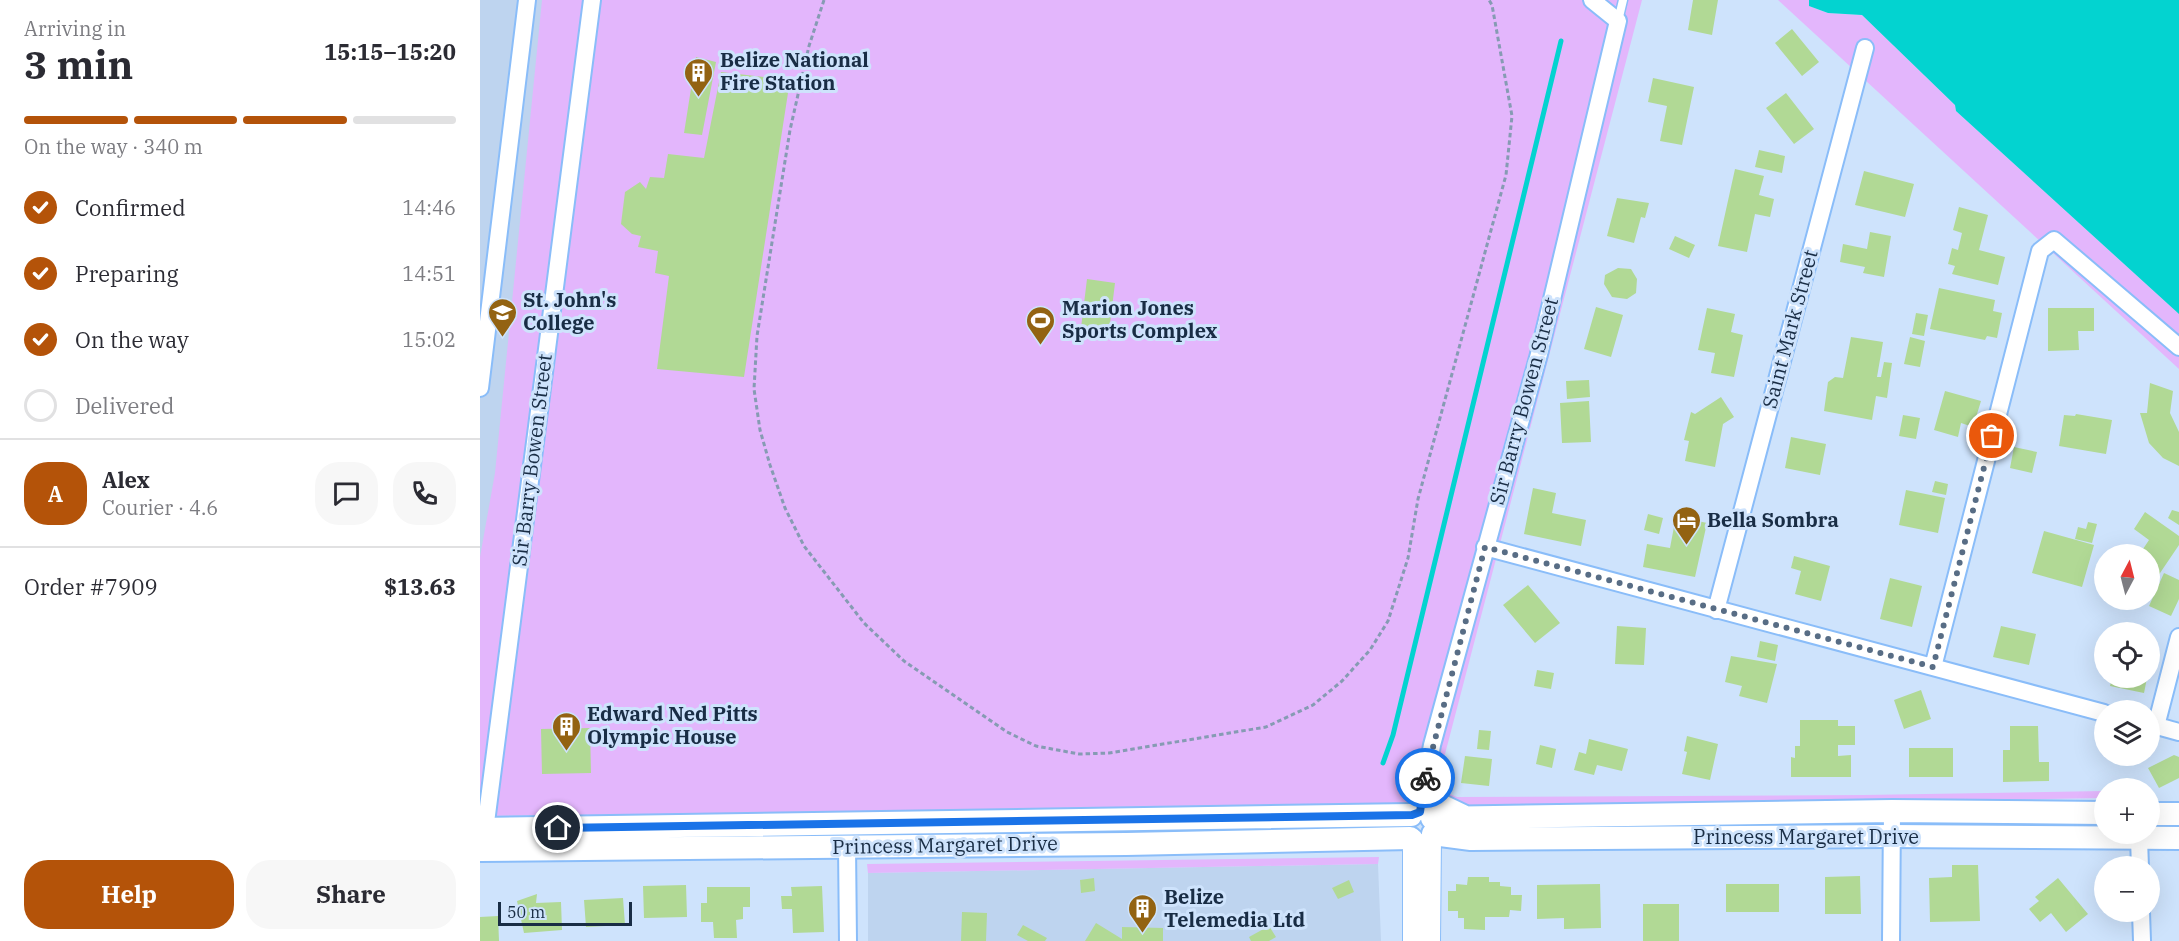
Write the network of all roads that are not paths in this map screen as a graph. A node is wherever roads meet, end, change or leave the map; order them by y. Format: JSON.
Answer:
{"nodes":[{"id":1,"x":526,"y":0,"type":"edge"},
{"id":2,"x":592,"y":0,"type":"edge"},
{"id":3,"x":1592,"y":0,"type":"edge"},
{"id":4,"x":1623,"y":0,"type":"edge"},
{"id":5,"x":1618,"y":21,"type":"junction"},
{"id":6,"x":1865,"y":48,"type":"dead end"},
{"id":7,"x":2179,"y":347,"type":"edge"},
{"id":8,"x":480,"y":388,"type":"edge"},
{"id":9,"x":1485,"y":547,"type":"junction"},
{"id":10,"x":1716,"y":610,"type":"junction"},
{"id":11,"x":2179,"y":637,"type":"edge"},
{"id":12,"x":1933,"y":667,"type":"junction"},
{"id":13,"x":2160,"y":701,"type":"edge"},
{"id":14,"x":2094,"y":709,"type":"edge"},
{"id":15,"x":2160,"y":727,"type":"edge"},
{"id":16,"x":2179,"y":732,"type":"edge"},
{"id":17,"x":1424,"y":784,"type":"junction"},
{"id":18,"x":1892,"y":811,"type":"junction"},
{"id":19,"x":2094,"y":813,"type":"edge"},
{"id":20,"x":2160,"y":814,"type":"edge"},
{"id":21,"x":2179,"y":814,"type":"edge"},
{"id":22,"x":1465,"y":816,"type":"junction"},
{"id":23,"x":1422,"y":828,"type":"junction"},
{"id":24,"x":1890,"y":836,"type":"junction"},
{"id":25,"x":2094,"y":838,"type":"edge"},
{"id":26,"x":2160,"y":838,"type":"edge"},
{"id":27,"x":2179,"y":838,"type":"edge"},
{"id":28,"x":482,"y":839,"type":"edge"},
{"id":29,"x":847,"y":846,"type":"junction"},
{"id":30,"x":2141,"y":922,"type":"edge"},
{"id":31,"x":848,"y":941,"type":"edge"},
{"id":32,"x":1413,"y":941,"type":"edge"},
{"id":33,"x":1430,"y":941,"type":"edge"},
{"id":34,"x":1891,"y":941,"type":"edge"},
{"id":35,"x":2142,"y":941,"type":"edge"}],
"edges":[{"from":1,"to":8,"type":"street"},
{"from":2,"to":28,"type":"street","name":"Sir Barry Bowen Street"},
{"from":3,"to":5,"type":"street"},
{"from":4,"to":5,"type":"lane"},
{"from":5,"to":9,"type":"street","name":"Sir Barry Bowen Street"},
{"from":6,"to":10,"type":"street","name":"Saint Mark Street"},
{"from":7,"to":12,"type":"street"},
{"from":9,"to":10,"type":"street"},
{"from":9,"to":17,"type":"street","name":"Sir Barry Bowen Street"},
{"from":10,"to":12,"type":"street"},
{"from":11,"to":13,"type":"street"},
{"from":12,"to":14,"type":"street"},
{"from":15,"to":16,"type":"street"},
{"from":17,"to":22,"type":"main road"},
{"from":17,"to":23,"type":"street","name":"Sir Barry Bowen Street"},
{"from":18,"to":19,"type":"main road","name":"Princess Margaret Drive"},
{"from":18,"to":22,"type":"main road","name":"Princess Margaret Drive"},
{"from":18,"to":24,"type":"street"},
{"from":20,"to":21,"type":"main road"},
{"from":22,"to":23,"type":"main road","name":"Princess Margaret Drive"},
{"from":23,"to":24,"type":"main road","name":"Princess Margaret Drive"},
{"from":23,"to":28,"type":"main road","name":"Princess Margaret Drive"},
{"from":23,"to":29,"type":"main road","name":"Princess Margaret Drive"},
{"from":23,"to":32,"type":"street"},
{"from":23,"to":33,"type":"street"},
{"from":24,"to":25,"type":"main road","name":"Princess Margaret Drive"},
{"from":24,"to":34,"type":"street"},
{"from":26,"to":27,"type":"main road","name":"Princess Margaret Drive"},
{"from":28,"to":29,"type":"main road","name":"Princess Margaret Drive"},
{"from":29,"to":31,"type":"street"},
{"from":30,"to":35,"type":"street"}]}
